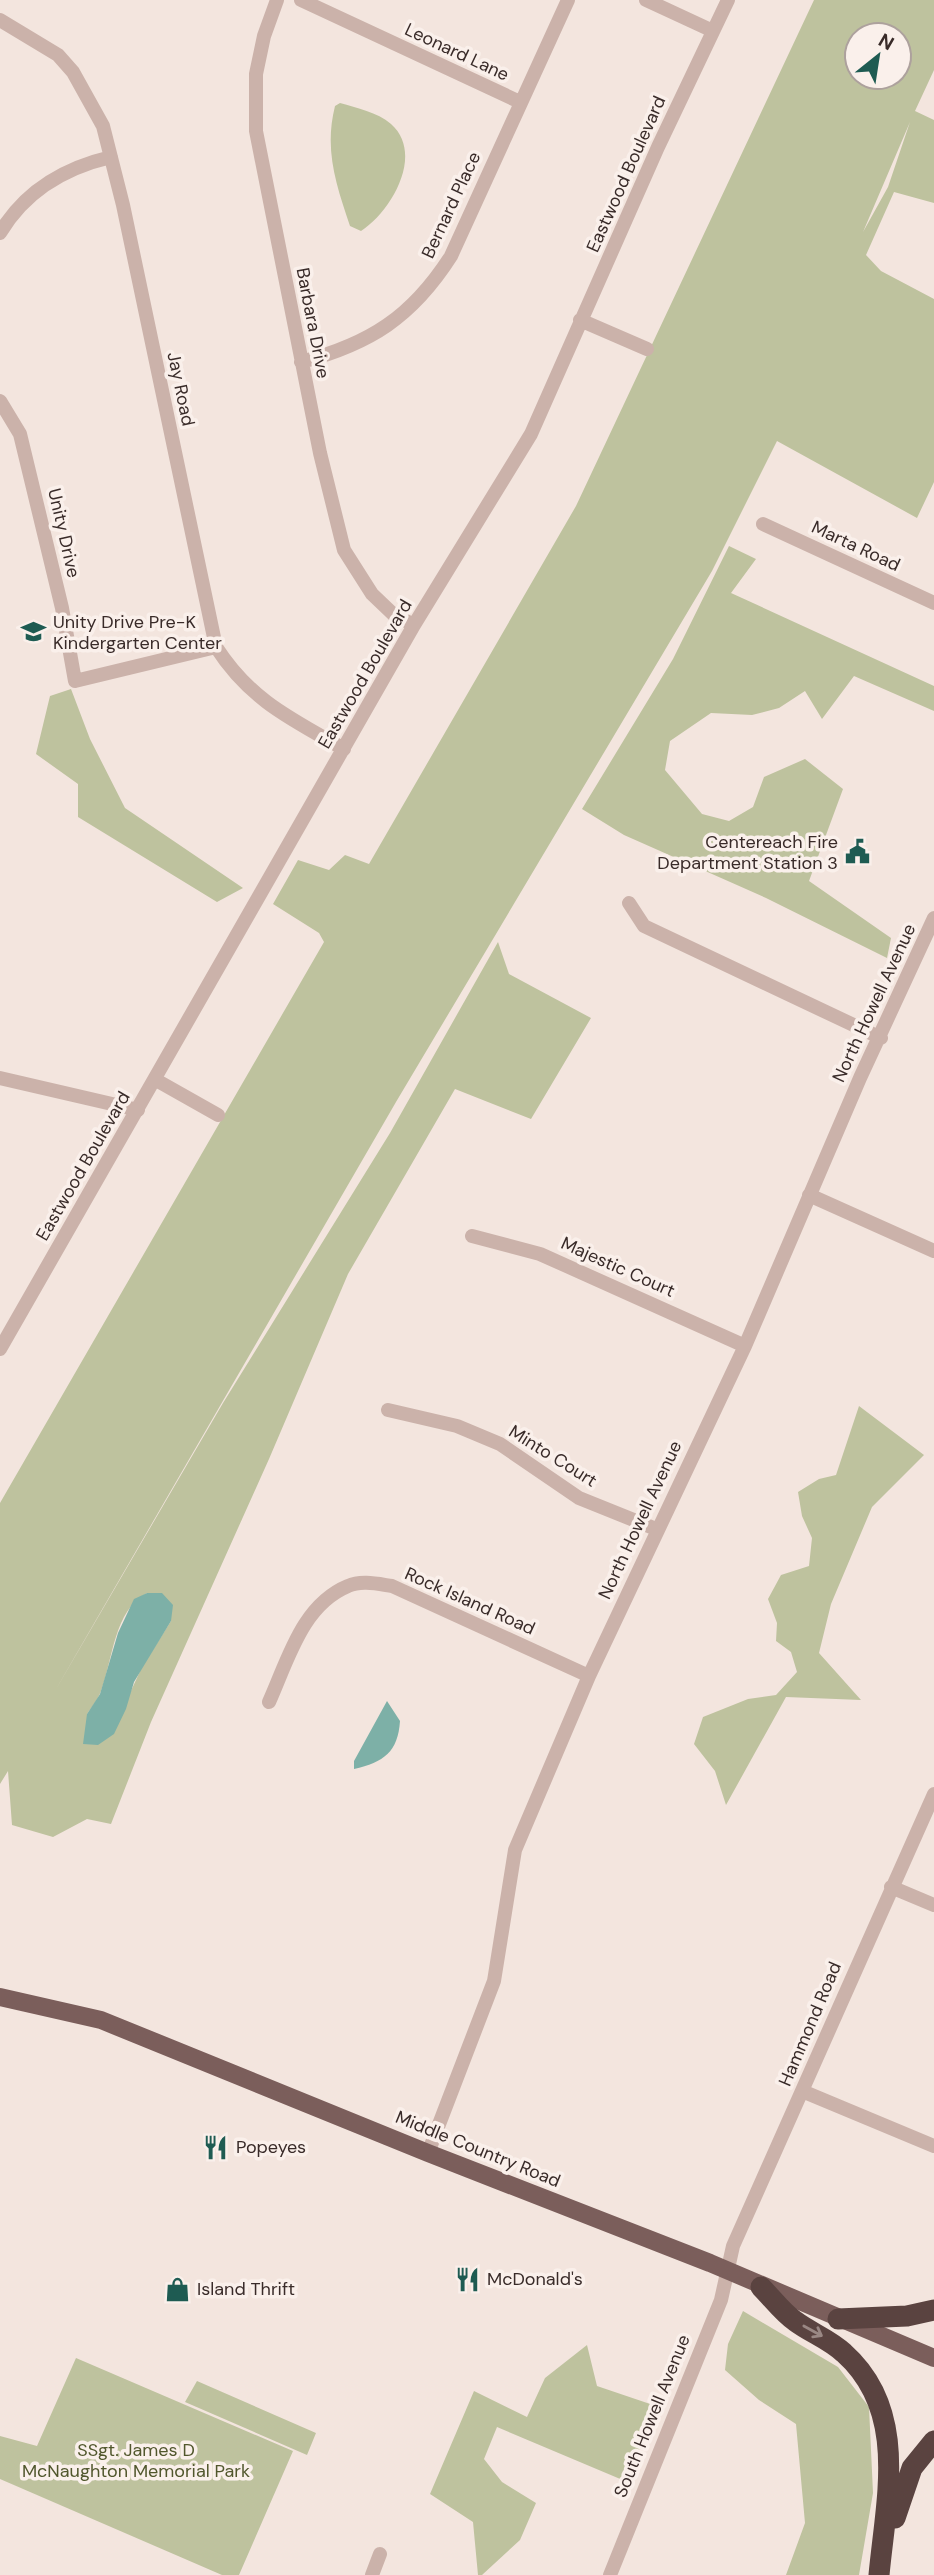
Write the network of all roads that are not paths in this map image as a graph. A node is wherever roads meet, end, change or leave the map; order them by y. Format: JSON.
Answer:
{"nodes":[{"id":1,"x":277,"y":0,"type":"edge"},
{"id":2,"x":301,"y":0,"type":"edge"},
{"id":3,"x":568,"y":0,"type":"edge"},
{"id":4,"x":646,"y":0,"type":"edge"},
{"id":5,"x":728,"y":0,"type":"edge"},
{"id":6,"x":0,"y":20,"type":"edge"},
{"id":7,"x":713,"y":31,"type":"junction"},
{"id":8,"x":520,"y":103,"type":"junction"},
{"id":9,"x":111,"y":157,"type":"junction"},
{"id":10,"x":0,"y":233,"type":"edge"},
{"id":11,"x":580,"y":320,"type":"junction"},
{"id":12,"x":647,"y":349,"type":"dead end"},
{"id":13,"x":301,"y":362,"type":"junction"},
{"id":14,"x":0,"y":401,"type":"edge"},
{"id":15,"x":763,"y":524,"type":"dead end"},
{"id":16,"x":934,"y":603,"type":"edge"},
{"id":17,"x":414,"y":625,"type":"junction"},
{"id":18,"x":216,"y":647,"type":"junction"},
{"id":19,"x":344,"y":749,"type":"junction"},
{"id":20,"x":629,"y":903,"type":"dead end"},
{"id":21,"x":934,"y":918,"type":"edge"},
{"id":22,"x":881,"y":1038,"type":"junction"},
{"id":23,"x":0,"y":1078,"type":"edge"},
{"id":24,"x":156,"y":1080,"type":"junction"},
{"id":25,"x":138,"y":1110,"type":"junction"},
{"id":26,"x":218,"y":1115,"type":"dead end"},
{"id":27,"x":809,"y":1195,"type":"junction"},
{"id":28,"x":472,"y":1236,"type":"dead end"},
{"id":29,"x":934,"y":1251,"type":"edge"},
{"id":30,"x":745,"y":1346,"type":"junction"},
{"id":31,"x":0,"y":1349,"type":"edge"},
{"id":32,"x":388,"y":1410,"type":"dead end"},
{"id":33,"x":656,"y":1529,"type":"junction"},
{"id":34,"x":589,"y":1676,"type":"junction"},
{"id":35,"x":269,"y":1702,"type":"dead end"},
{"id":36,"x":934,"y":1794,"type":"edge"},
{"id":37,"x":891,"y":1886,"type":"junction"},
{"id":38,"x":934,"y":1905,"type":"edge"},
{"id":39,"x":0,"y":1997,"type":"edge"},
{"id":40,"x":802,"y":2091,"type":"junction"},
{"id":41,"x":934,"y":2146,"type":"edge"},
{"id":42,"x":428,"y":2153,"type":"junction"},
{"id":43,"x":728,"y":2272,"type":"junction"},
{"id":44,"x":761,"y":2287,"type":"junction"},
{"id":45,"x":934,"y":2310,"type":"edge"},
{"id":46,"x":838,"y":2319,"type":"junction"},
{"id":47,"x":934,"y":2358,"type":"edge"},
{"id":48,"x":934,"y":2441,"type":"edge"},
{"id":49,"x":380,"y":2554,"type":"dead end"},
{"id":50,"x":879,"y":2574,"type":"edge"},
{"id":51,"x":372,"y":2575,"type":"edge"},
{"id":52,"x":610,"y":2575,"type":"edge"}],
"edges":[{"from":1,"to":13,"type":"street","name":"Barbara Drive"},
{"from":2,"to":8,"type":"street","name":"Leonard Lane"},
{"from":3,"to":8,"type":"street","name":"Bernard Place"},
{"from":4,"to":7,"type":"street"},
{"from":5,"to":7,"type":"street","name":"Eastwood Boulevard"},
{"from":6,"to":9,"type":"street","name":"Jay Road"},
{"from":7,"to":11,"type":"street","name":"Eastwood Boulevard"},
{"from":8,"to":13,"type":"street","name":"Bernard Place"},
{"from":9,"to":10,"type":"street"},
{"from":9,"to":18,"type":"street","name":"Jay Road"},
{"from":11,"to":12,"type":"street"},
{"from":11,"to":17,"type":"street","name":"Eastwood Boulevard"},
{"from":13,"to":17,"type":"street","name":"Barbara Drive"},
{"from":14,"to":18,"type":"street","name":"Unity Drive"},
{"from":15,"to":16,"type":"street","name":"Marta Road"},
{"from":17,"to":19,"type":"street","name":"Eastwood Boulevard"},
{"from":18,"to":19,"type":"street","name":"Jay Road"},
{"from":19,"to":24,"type":"street","name":"Eastwood Boulevard"},
{"from":20,"to":22,"type":"street"},
{"from":21,"to":22,"type":"street","name":"North Howell Avenue"},
{"from":22,"to":27,"type":"street","name":"North Howell Avenue"},
{"from":23,"to":25,"type":"street"},
{"from":24,"to":25,"type":"street","name":"Eastwood Boulevard"},
{"from":24,"to":26,"type":"street"},
{"from":25,"to":31,"type":"street","name":"Eastwood Boulevard"},
{"from":27,"to":29,"type":"street"},
{"from":27,"to":30,"type":"street","name":"North Howell Avenue"},
{"from":28,"to":30,"type":"street","name":"Majestic Court"},
{"from":30,"to":33,"type":"street","name":"North Howell Avenue"},
{"from":32,"to":33,"type":"street","name":"Minto Court"},
{"from":33,"to":34,"type":"street","name":"North Howell Avenue"},
{"from":34,"to":35,"type":"street","name":"Rock Island Road"},
{"from":34,"to":42,"type":"street","name":"North Howell Avenue"},
{"from":36,"to":37,"type":"street","name":"Hammond Road"},
{"from":37,"to":38,"type":"street"},
{"from":37,"to":40,"type":"street","name":"Hammond Road"},
{"from":39,"to":42,"type":"main road","name":"Middle Country Road"},
{"from":40,"to":41,"type":"street"},
{"from":40,"to":43,"type":"street","name":"Hammond Road"},
{"from":42,"to":43,"type":"main road","name":"Middle Country Road"},
{"from":43,"to":44,"type":"main road","name":"Middle Country Road"},
{"from":43,"to":52,"type":"street","name":"South Howell Avenue"},
{"from":44,"to":46,"type":"main road","name":"Middle Country Road"},
{"from":44,"to":50,"type":"highway","one_way":true},
{"from":45,"to":46,"type":"highway"},
{"from":46,"to":47,"type":"main road","name":"Middle Country Road"},
{"from":48,"to":50,"type":"highway"},
{"from":49,"to":51,"type":"street"}]}
